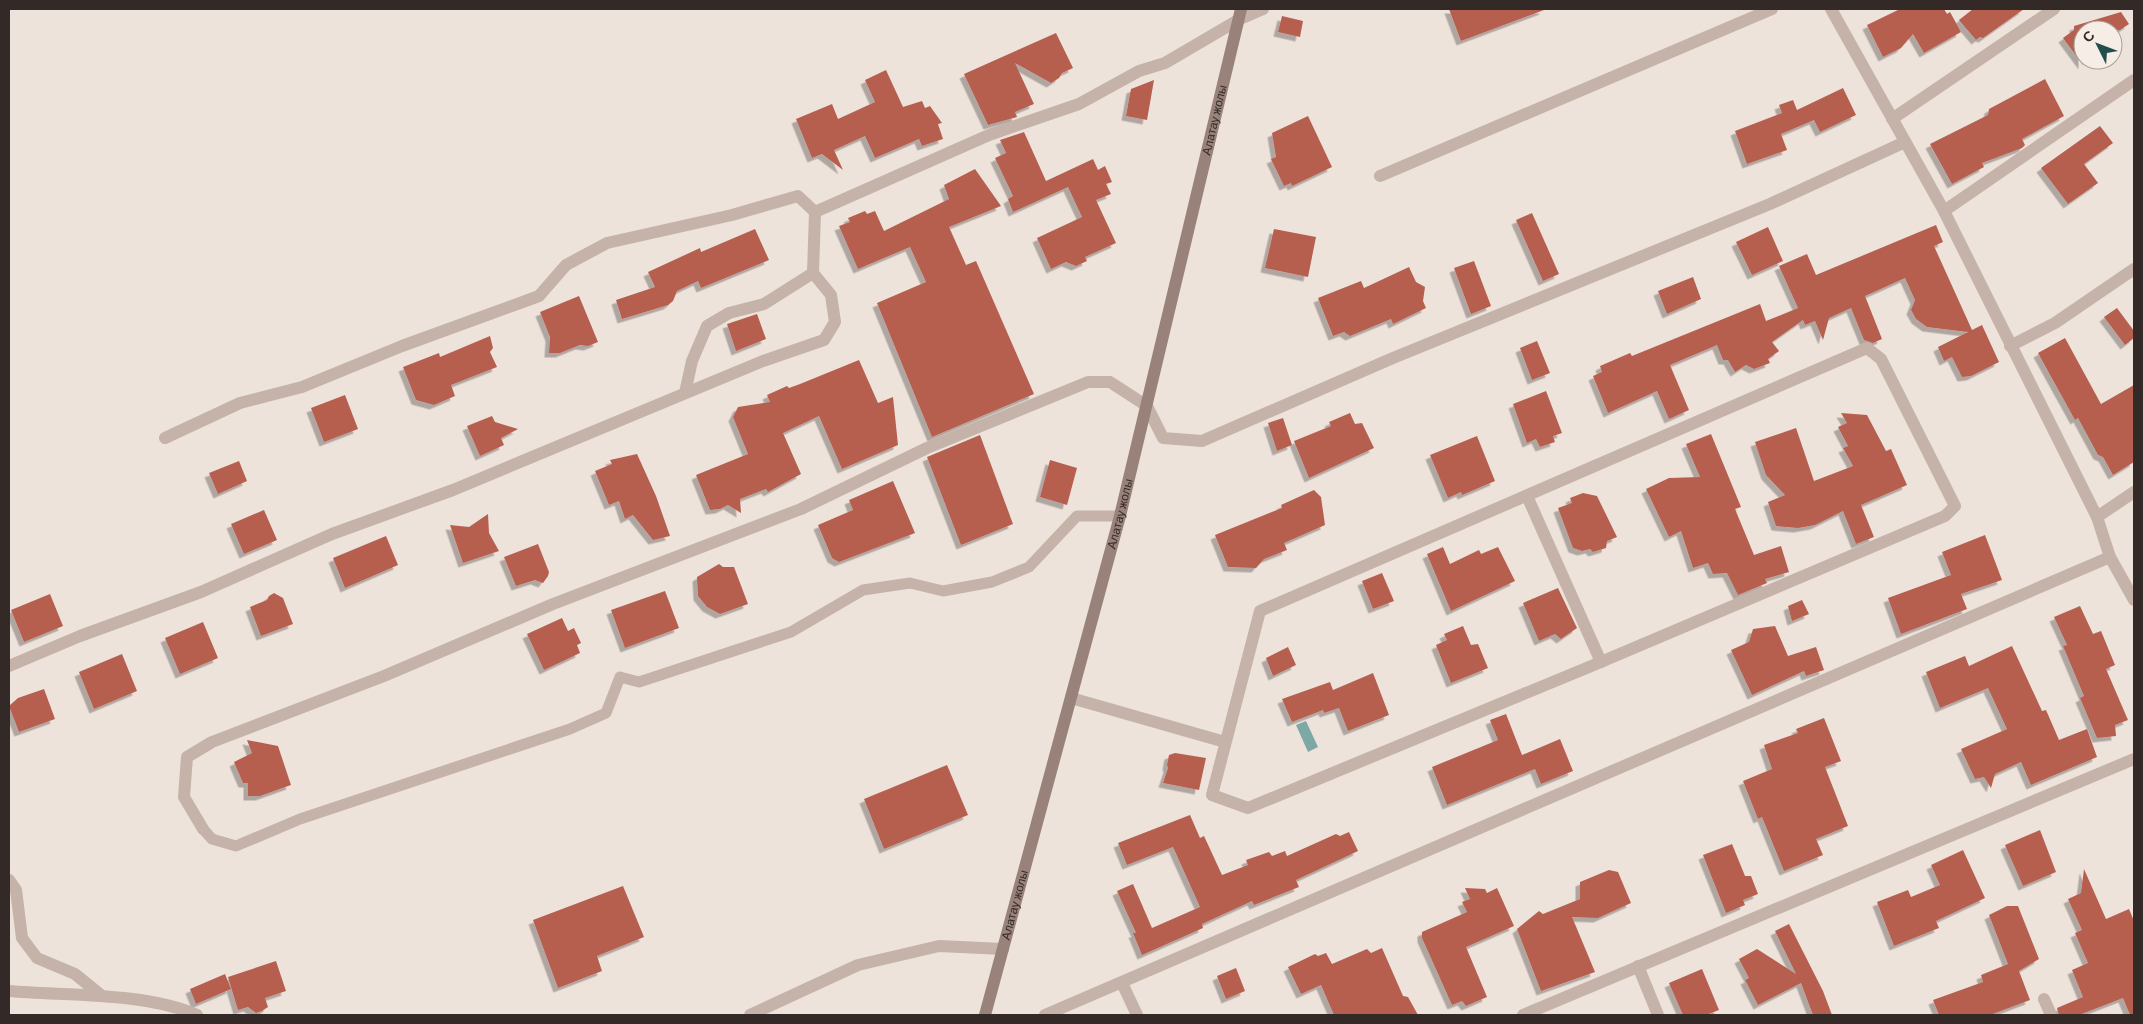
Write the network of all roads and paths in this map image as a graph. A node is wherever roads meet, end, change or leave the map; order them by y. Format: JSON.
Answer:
{"nodes":[{"id":1,"x":1263,"y":9,"type":"edge"},
{"id":2,"x":1772,"y":9,"type":"edge"},
{"id":3,"x":1831,"y":9,"type":"edge"},
{"id":4,"x":2054,"y":9,"type":"edge"},
{"id":5,"x":1240,"y":14,"type":"edge"},
{"id":6,"x":2134,"y":80,"type":"edge"},
{"id":7,"x":1892,"y":119,"type":"junction"},
{"id":8,"x":1905,"y":142,"type":"junction"},
{"id":9,"x":1380,"y":176,"type":"dead end"},
{"id":10,"x":1944,"y":211,"type":"junction"},
{"id":11,"x":815,"y":212,"type":"junction"},
{"id":12,"x":2134,"y":269,"type":"edge"},
{"id":13,"x":813,"y":273,"type":"junction"},
{"id":14,"x":2010,"y":346,"type":"junction"},
{"id":15,"x":684,"y":393,"type":"junction"},
{"id":16,"x":1147,"y":406,"type":"junction"},
{"id":17,"x":165,"y":438,"type":"dead end"},
{"id":18,"x":2134,"y":492,"type":"edge"},
{"id":19,"x":1527,"y":496,"type":"junction"},
{"id":20,"x":1120,"y":516,"type":"junction"},
{"id":21,"x":2097,"y":517,"type":"junction"},
{"id":22,"x":2110,"y":558,"type":"junction"},
{"id":23,"x":2134,"y":600,"type":"edge"},
{"id":24,"x":1601,"y":662,"type":"junction"},
{"id":25,"x":9,"y":666,"type":"edge"},
{"id":26,"x":1071,"y":698,"type":"junction"},
{"id":27,"x":1224,"y":742,"type":"junction"},
{"id":28,"x":2134,"y":759,"type":"edge"},
{"id":29,"x":203,"y":829,"type":"joint"},
{"id":30,"x":9,"y":880,"type":"edge"},
{"id":31,"x":1003,"y":949,"type":"junction"},
{"id":32,"x":1638,"y":966,"type":"junction"},
{"id":33,"x":1122,"y":983,"type":"junction"},
{"id":34,"x":9,"y":991,"type":"edge"},
{"id":35,"x":102,"y":996,"type":"junction"},
{"id":36,"x":2044,"y":999,"type":"dead end"},
{"id":37,"x":197,"y":1015,"type":"edge"},
{"id":38,"x":750,"y":1015,"type":"edge"},
{"id":39,"x":985,"y":1015,"type":"edge"},
{"id":40,"x":1045,"y":1015,"type":"edge"},
{"id":41,"x":1137,"y":1015,"type":"edge"},
{"id":42,"x":1523,"y":1015,"type":"edge"},
{"id":43,"x":1658,"y":1015,"type":"edge"},
{"id":44,"x":2050,"y":1015,"type":"edge"}],
"edges":[{"from":1,"to":5,"type":"street"},
{"from":2,"to":9,"type":"street"},
{"from":3,"to":7,"type":"street"},
{"from":4,"to":7,"type":"street"},
{"from":5,"to":11,"type":"street"},
{"from":5,"to":16,"type":"main road","name":"Алатау жолы"},
{"from":6,"to":10,"type":"street"},
{"from":7,"to":8,"type":"street"},
{"from":8,"to":10,"type":"street"},
{"from":8,"to":16,"type":"street"},
{"from":10,"to":14,"type":"street"},
{"from":11,"to":13,"type":"street"},
{"from":11,"to":17,"type":"street"},
{"from":12,"to":14,"type":"street"},
{"from":13,"to":15,"type":"street"},
{"from":13,"to":15,"type":"street"},
{"from":14,"to":21,"type":"street"},
{"from":15,"to":25,"type":"street"},
{"from":16,"to":20,"type":"main road","name":"Алатау жолы"},
{"from":16,"to":29,"type":"street"},
{"from":18,"to":21,"type":"street"},
{"from":19,"to":24,"type":"street"},
{"from":19,"to":24,"type":"street"},
{"from":19,"to":27,"type":"street"},
{"from":20,"to":26,"type":"main road","name":"Алатау жолы"},
{"from":20,"to":29,"type":"lane"},
{"from":21,"to":22,"type":"street"},
{"from":22,"to":23,"type":"street"},
{"from":22,"to":33,"type":"street"},
{"from":24,"to":27,"type":"street"},
{"from":26,"to":27,"type":"street"},
{"from":26,"to":31,"type":"main road","name":"Алатау жолы"},
{"from":28,"to":32,"type":"street"},
{"from":30,"to":35,"type":"street"},
{"from":31,"to":38,"type":"street"},
{"from":31,"to":39,"type":"main road","name":"Алатау жолы"},
{"from":32,"to":42,"type":"street"},
{"from":32,"to":43,"type":"street"},
{"from":33,"to":40,"type":"street"},
{"from":33,"to":41,"type":"street"},
{"from":34,"to":35,"type":"street"},
{"from":35,"to":37,"type":"street"},
{"from":36,"to":44,"type":"street"}]}
